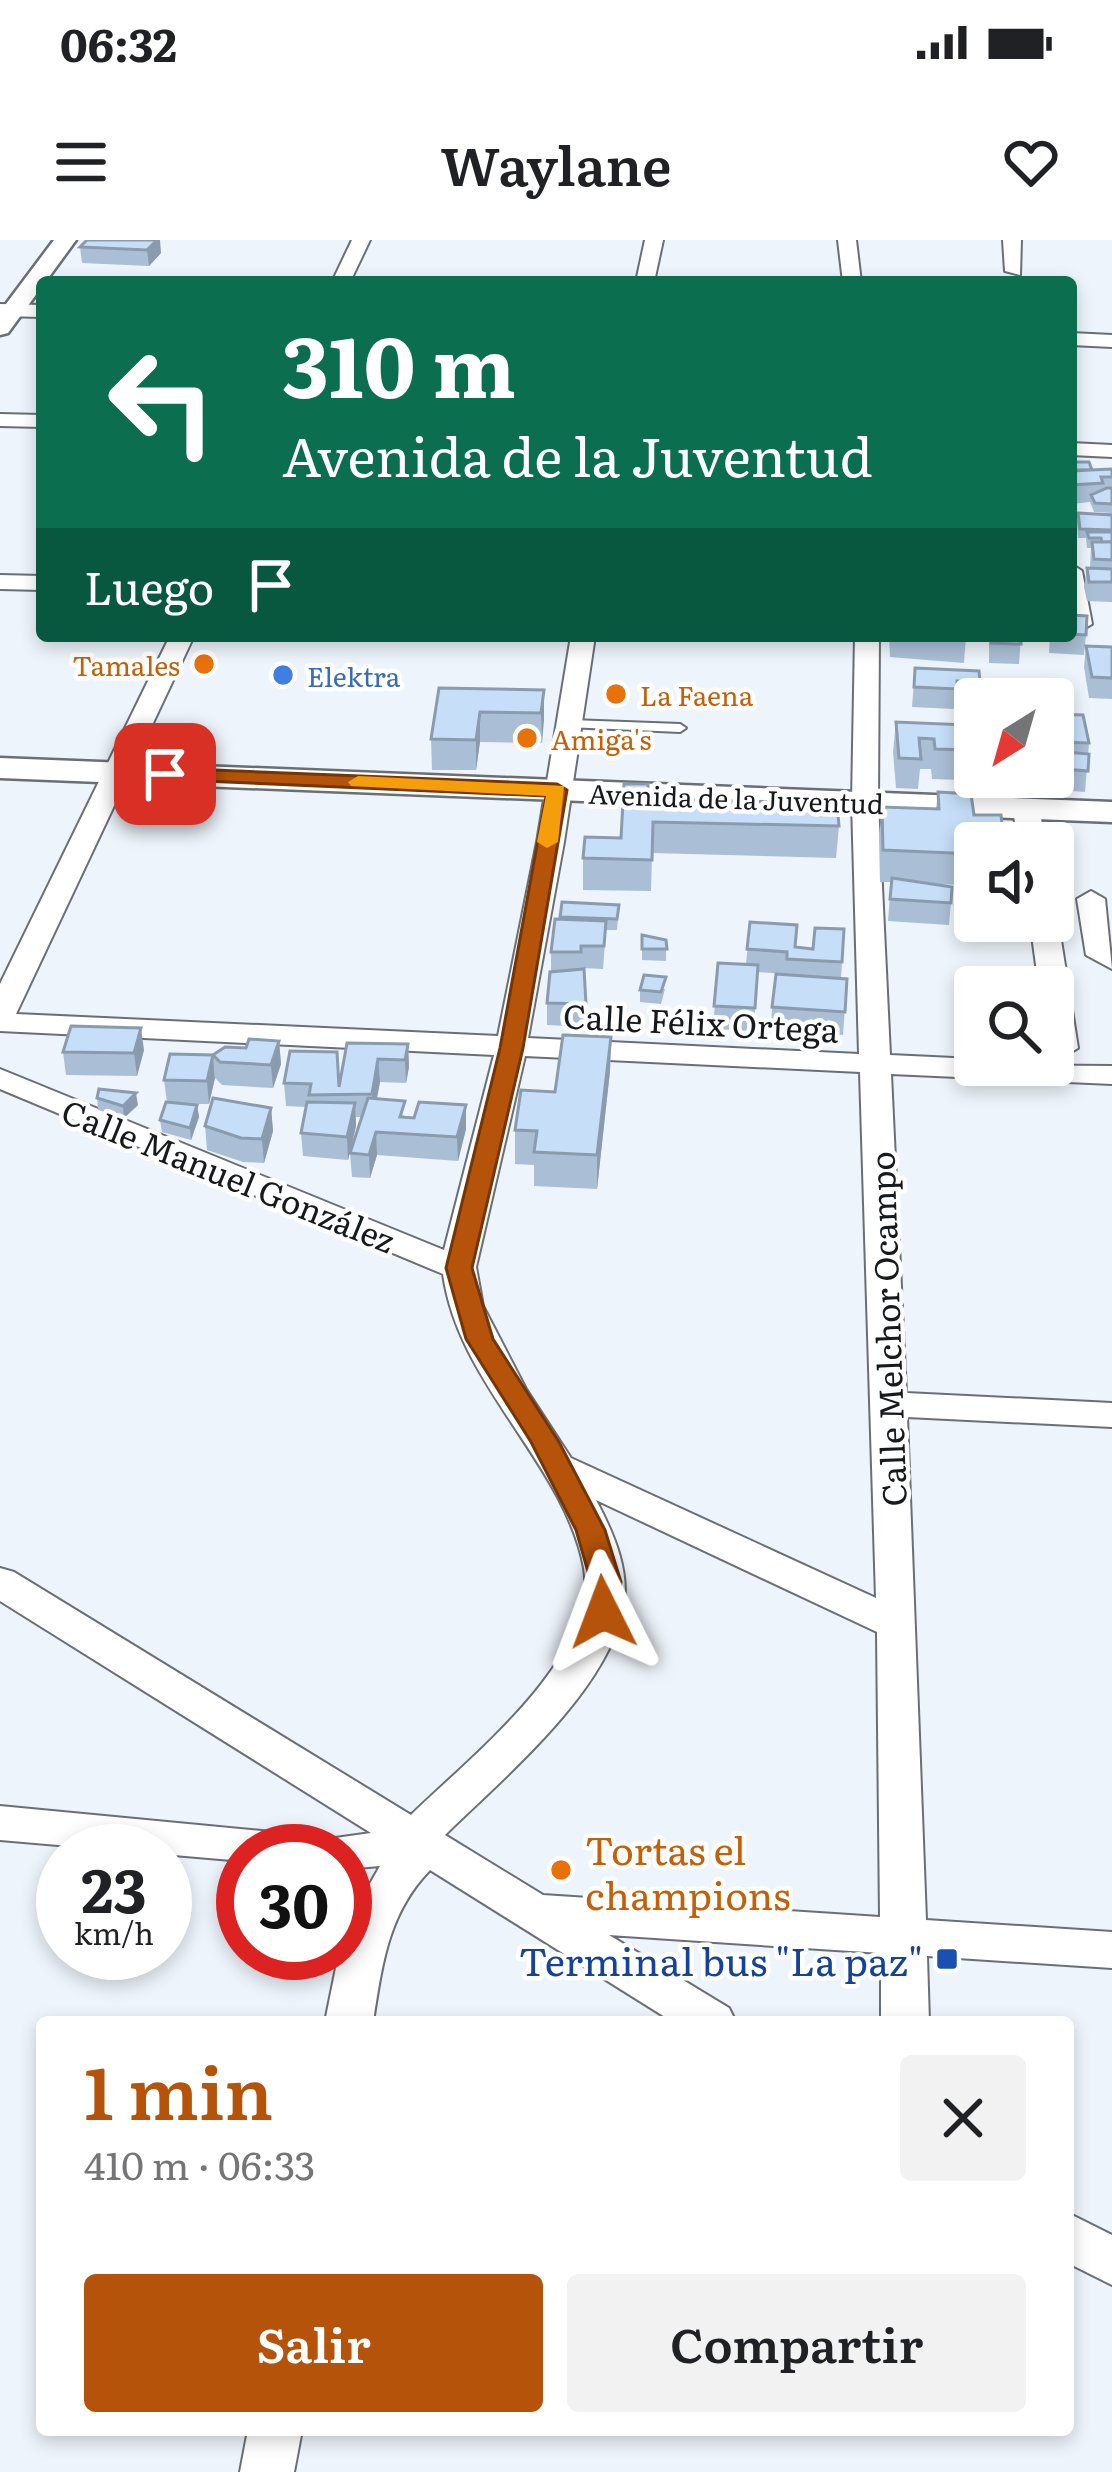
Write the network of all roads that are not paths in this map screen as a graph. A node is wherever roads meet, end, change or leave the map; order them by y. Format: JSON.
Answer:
{"nodes":[{"id":1,"x":65,"y":240,"type":"edge"},
{"id":2,"x":361,"y":240,"type":"edge"},
{"id":3,"x":654,"y":240,"type":"edge"},
{"id":4,"x":847,"y":240,"type":"edge"},
{"id":5,"x":1012,"y":240,"type":"edge"},
{"id":6,"x":1014,"y":271,"type":"dead end"},
{"id":7,"x":36,"y":276,"type":"edge"},
{"id":8,"x":36,"y":276,"type":"edge"},
{"id":9,"x":344,"y":276,"type":"edge"},
{"id":10,"x":646,"y":276,"type":"edge"},
{"id":11,"x":851,"y":276,"type":"edge"},
{"id":12,"x":36,"y":312,"type":"edge"},
{"id":13,"x":4,"y":316,"type":"edge"},
{"id":14,"x":1077,"y":339,"type":"edge"},
{"id":15,"x":1112,"y":340,"type":"edge"},
{"id":16,"x":0,"y":420,"type":"edge"},
{"id":17,"x":36,"y":422,"type":"edge"},
{"id":18,"x":1077,"y":449,"type":"edge"},
{"id":19,"x":1112,"y":451,"type":"edge"},
{"id":20,"x":0,"y":582,"type":"edge"},
{"id":21,"x":36,"y":583,"type":"edge"},
{"id":22,"x":1077,"y":624,"type":"edge"},
{"id":23,"x":1112,"y":625,"type":"edge"},
{"id":24,"x":179,"y":642,"type":"edge"},
{"id":25,"x":582,"y":642,"type":"edge"},
{"id":26,"x":867,"y":642,"type":"edge"},
{"id":27,"x":571,"y":724,"type":"junction"},
{"id":28,"x":680,"y":728,"type":"dead end"},
{"id":29,"x":0,"y":768,"type":"edge"},
{"id":30,"x":117,"y":779,"type":"junction"},
{"id":31,"x":0,"y":782,"type":"edge"},
{"id":32,"x":556,"y":796,"type":"junction"},
{"id":33,"x":865,"y":808,"type":"junction"},
{"id":34,"x":1112,"y":812,"type":"edge"},
{"id":35,"x":1008,"y":822,"type":"edge"},
{"id":36,"x":1042,"y":822,"type":"edge"},
{"id":37,"x":1112,"y":822,"type":"edge"},
{"id":38,"x":1074,"y":823,"type":"edge"},
{"id":39,"x":1102,"y":900,"type":"edge"},
{"id":40,"x":1112,"y":960,"type":"edge"},
{"id":41,"x":0,"y":1018,"type":"edge"},
{"id":42,"x":511,"y":1048,"type":"junction"},
{"id":43,"x":877,"y":1065,"type":"junction"},
{"id":44,"x":1112,"y":1076,"type":"edge"},
{"id":45,"x":0,"y":1078,"type":"edge"},
{"id":46,"x":459,"y":1268,"type":"junction"},
{"id":47,"x":887,"y":1404,"type":"junction"},
{"id":48,"x":1112,"y":1415,"type":"edge"},
{"id":49,"x":557,"y":1466,"type":"junction"},
{"id":50,"x":0,"y":1582,"type":"edge"},
{"id":51,"x":897,"y":1625,"type":"junction"},
{"id":52,"x":0,"y":1823,"type":"edge"},
{"id":53,"x":216,"y":1842,"type":"edge"},
{"id":54,"x":419,"y":1844,"type":"junction"},
{"id":55,"x":372,"y":1850,"type":"edge"},
{"id":56,"x":532,"y":1912,"type":"junction"},
{"id":57,"x":900,"y":1936,"type":"junction"},
{"id":58,"x":1112,"y":1950,"type":"edge"},
{"id":59,"x":350,"y":2016,"type":"edge"},
{"id":60,"x":702,"y":2016,"type":"edge"},
{"id":61,"x":905,"y":2016,"type":"edge"},
{"id":62,"x":1074,"y":2240,"type":"edge"},
{"id":63,"x":1112,"y":2263,"type":"edge"},
{"id":64,"x":274,"y":2436,"type":"edge"},
{"id":65,"x":267,"y":2472,"type":"edge"}],
"edges":[{"from":1,"to":8,"type":"street"},
{"from":2,"to":9,"type":"street"},
{"from":3,"to":10,"type":"street"},
{"from":4,"to":11,"type":"street"},
{"from":5,"to":6,"type":"street"},
{"from":7,"to":13,"type":"street"},
{"from":12,"to":13,"type":"street"},
{"from":14,"to":15,"type":"street"},
{"from":16,"to":17,"type":"street"},
{"from":18,"to":19,"type":"street"},
{"from":20,"to":21,"type":"street"},
{"from":22,"to":23,"type":"street"},
{"from":24,"to":30,"type":"street"},
{"from":25,"to":27,"type":"street"},
{"from":26,"to":33,"type":"street","name":"Calle Melchor Ocampo"},
{"from":27,"to":28,"type":"lane"},
{"from":27,"to":32,"type":"street"},
{"from":29,"to":30,"type":"street","name":"Avenida de la Juventud"},
{"from":30,"to":31,"type":"street","name":"Avenida de la Juventud"},
{"from":30,"to":32,"type":"street","name":"Avenida de la Juventud"},
{"from":30,"to":41,"type":"street"},
{"from":32,"to":33,"type":"street","name":"Avenida de la Juventud"},
{"from":32,"to":42,"type":"street"},
{"from":33,"to":35,"type":"street","name":"Avenida de la Juventud"},
{"from":33,"to":43,"type":"street","name":"Calle Melchor Ocampo"},
{"from":34,"to":36,"type":"street","name":"Avenida de la Juventud"},
{"from":37,"to":38,"type":"street","name":"Avenida de la Juventud"},
{"from":39,"to":40,"type":"street"},
{"from":41,"to":42,"type":"street","name":"Calle Félix Ortega"},
{"from":42,"to":43,"type":"street","name":"Calle Félix Ortega"},
{"from":42,"to":46,"type":"street"},
{"from":43,"to":44,"type":"street","name":"Calle Félix Ortega"},
{"from":43,"to":47,"type":"street","name":"Calle Melchor Ocampo"},
{"from":45,"to":46,"type":"street","name":"Calle Manuel González"},
{"from":46,"to":49,"type":"street"},
{"from":47,"to":48,"type":"street"},
{"from":47,"to":51,"type":"street","name":"Calle Melchor Ocampo"},
{"from":49,"to":51,"type":"street"},
{"from":49,"to":54,"type":"street"},
{"from":50,"to":54,"type":"street"},
{"from":51,"to":57,"type":"street","name":"Calle Melchor Ocampo"},
{"from":52,"to":53,"type":"street"},
{"from":54,"to":55,"type":"street"},
{"from":54,"to":56,"type":"street"},
{"from":54,"to":59,"type":"street"},
{"from":56,"to":57,"type":"street"},
{"from":56,"to":60,"type":"street"},
{"from":57,"to":58,"type":"street"},
{"from":57,"to":61,"type":"street","name":"Calle Melchor Ocampo"},
{"from":62,"to":63,"type":"street"},
{"from":64,"to":65,"type":"street"}]}
